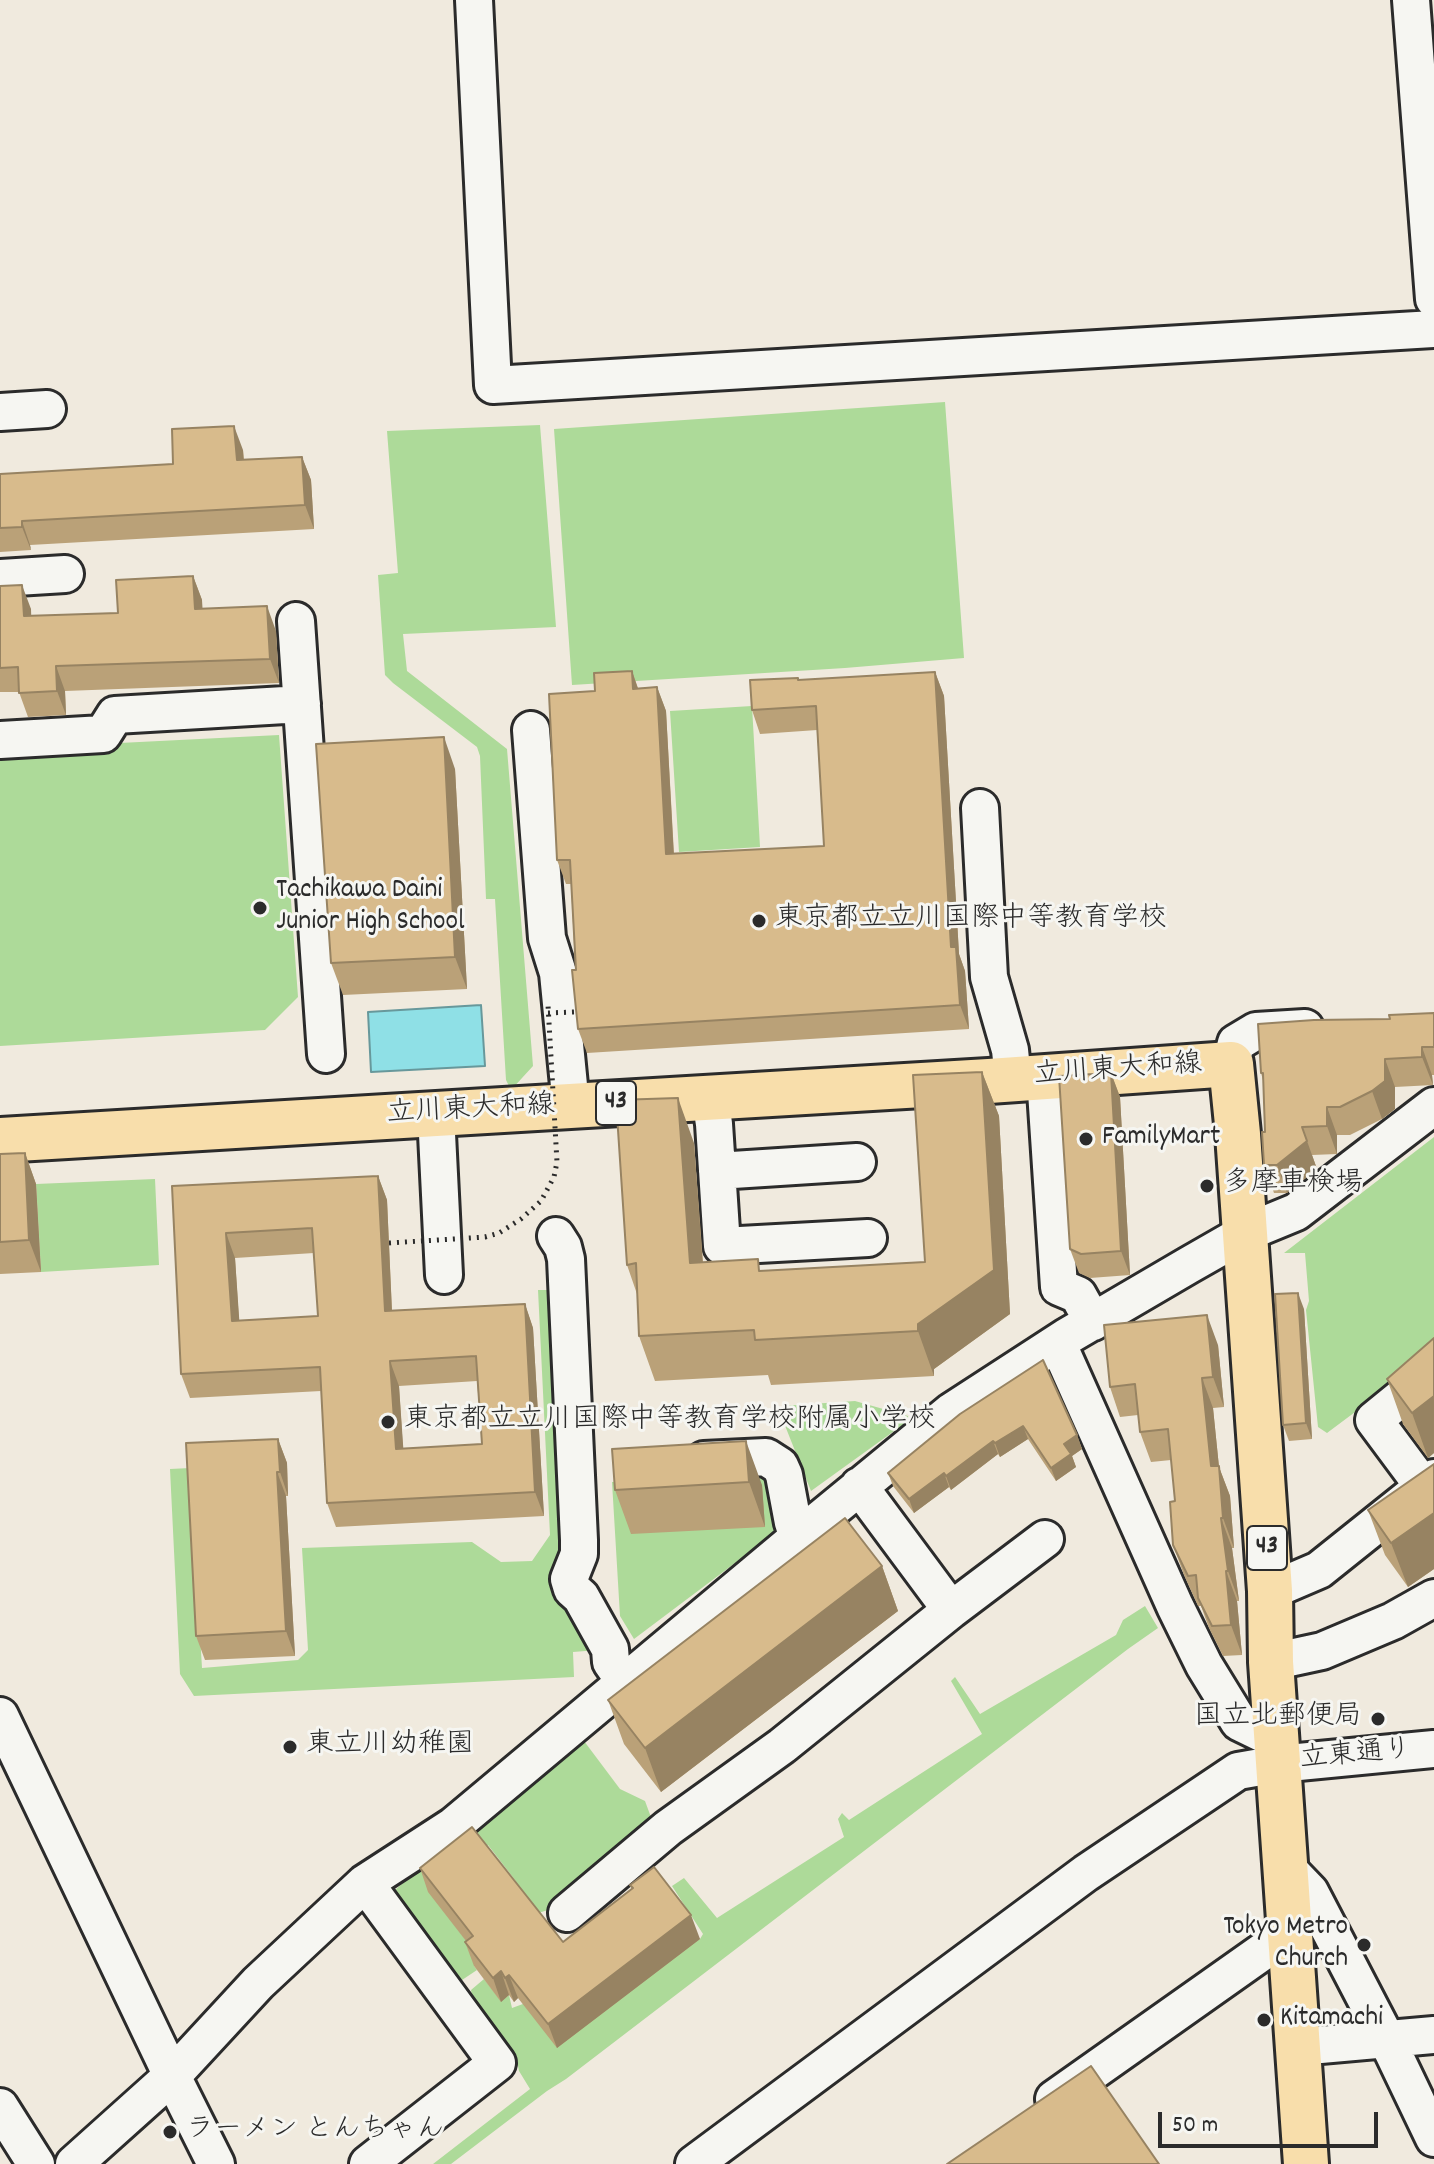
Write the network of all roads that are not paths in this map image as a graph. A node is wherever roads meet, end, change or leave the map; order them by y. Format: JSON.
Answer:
{"nodes":[{"id":1,"x":474,"y":0,"type":"edge"},
{"id":2,"x":1411,"y":0,"type":"edge"},
{"id":3,"x":1434,"y":299,"type":"edge"},
{"id":4,"x":1434,"y":329,"type":"edge"},
{"id":5,"x":47,"y":409,"type":"dead end"},
{"id":6,"x":0,"y":412,"type":"edge"},
{"id":7,"x":65,"y":574,"type":"dead end"},
{"id":8,"x":0,"y":578,"type":"edge"},
{"id":9,"x":296,"y":621,"type":"dead end"},
{"id":10,"x":302,"y":704,"type":"junction"},
{"id":11,"x":531,"y":730,"type":"dead end"},
{"id":12,"x":0,"y":740,"type":"edge"},
{"id":13,"x":980,"y":808,"type":"dead end"},
{"id":14,"x":1331,"y":1027,"type":"edge"},
{"id":15,"x":326,"y":1054,"type":"dead end"},
{"id":16,"x":1231,"y":1064,"type":"junction"},
{"id":17,"x":1029,"y":1077,"type":"junction"},
{"id":18,"x":710,"y":1097,"type":"junction"},
{"id":19,"x":571,"y":1106,"type":"junction"},
{"id":20,"x":1434,"y":1106,"type":"edge"},
{"id":21,"x":436,"y":1114,"type":"junction"},
{"id":22,"x":0,"y":1140,"type":"edge"},
{"id":23,"x":857,"y":1162,"type":"dead end"},
{"id":24,"x":717,"y":1171,"type":"junction"},
{"id":25,"x":1245,"y":1233,"type":"junction"},
{"id":26,"x":556,"y":1236,"type":"dead end"},
{"id":27,"x":868,"y":1238,"type":"dead end"},
{"id":28,"x":444,"y":1275,"type":"dead end"},
{"id":29,"x":1093,"y":1322,"type":"junction"},
{"id":30,"x":1058,"y":1344,"type":"junction"},
{"id":31,"x":1434,"y":1371,"type":"edge"},
{"id":32,"x":673,"y":1461,"type":"edge"},
{"id":33,"x":1429,"y":1482,"type":"edge"},
{"id":34,"x":859,"y":1486,"type":"junction"},
{"id":35,"x":802,"y":1534,"type":"junction"},
{"id":36,"x":1045,"y":1539,"type":"dead end"},
{"id":37,"x":1270,"y":1591,"type":"junction"},
{"id":38,"x":1434,"y":1598,"type":"edge"},
{"id":39,"x":951,"y":1610,"type":"junction"},
{"id":40,"x":1271,"y":1662,"type":"junction"},
{"id":41,"x":625,"y":1682,"type":"junction"},
{"id":42,"x":0,"y":1716,"type":"edge"},
{"id":43,"x":1434,"y":1749,"type":"edge"},
{"id":44,"x":1277,"y":1752,"type":"junction"},
{"id":45,"x":1285,"y":1866,"type":"junction"},
{"id":46,"x":365,"y":1883,"type":"junction"},
{"id":47,"x":567,"y":1913,"type":"dead end"},
{"id":48,"x":1289,"y":1933,"type":"junction"},
{"id":49,"x":1434,"y":2035,"type":"edge"},
{"id":50,"x":1387,"y":2040,"type":"junction"},
{"id":51,"x":1298,"y":2047,"type":"junction"},
{"id":52,"x":172,"y":2076,"type":"junction"},
{"id":53,"x":0,"y":2107,"type":"edge"},
{"id":54,"x":1024,"y":2120,"type":"edge"},
{"id":55,"x":1434,"y":2138,"type":"edge"},
{"id":56,"x":36,"y":2164,"type":"edge"},
{"id":57,"x":74,"y":2164,"type":"edge"},
{"id":58,"x":216,"y":2164,"type":"edge"},
{"id":59,"x":368,"y":2164,"type":"edge"},
{"id":60,"x":694,"y":2164,"type":"edge"},
{"id":61,"x":1306,"y":2164,"type":"edge"}],
"edges":[{"from":1,"to":4,"type":"street"},
{"from":2,"to":3,"type":"street"},
{"from":5,"to":6,"type":"street"},
{"from":7,"to":8,"type":"street"},
{"from":9,"to":10,"type":"street"},
{"from":10,"to":12,"type":"street"},
{"from":10,"to":15,"type":"street"},
{"from":11,"to":19,"type":"street"},
{"from":13,"to":17,"type":"street"},
{"from":14,"to":16,"type":"street"},
{"from":16,"to":17,"type":"main road","name":"立川東大和線","number":"43"},
{"from":16,"to":25,"type":"main road","name":"立川東大和線","number":"43"},
{"from":17,"to":18,"type":"main road","name":"立川東大和線","number":"43"},
{"from":17,"to":29,"type":"street"},
{"from":18,"to":19,"type":"main road","name":"立川東大和線","number":"43"},
{"from":18,"to":24,"type":"street"},
{"from":19,"to":21,"type":"main road","name":"立川東大和線","number":"43"},
{"from":20,"to":25,"type":"street"},
{"from":21,"to":22,"type":"main road","name":"立川東大和線","number":"43"},
{"from":21,"to":28,"type":"street"},
{"from":23,"to":24,"type":"street"},
{"from":24,"to":27,"type":"street"},
{"from":25,"to":29,"type":"street"},
{"from":25,"to":37,"type":"main road","name":"立川東大和線","number":"43"},
{"from":26,"to":41,"type":"street"},
{"from":29,"to":30,"type":"street"},
{"from":30,"to":34,"type":"street"},
{"from":30,"to":44,"type":"street"},
{"from":31,"to":33,"type":"street"},
{"from":32,"to":35,"type":"street"},
{"from":33,"to":37,"type":"street"},
{"from":34,"to":35,"type":"street"},
{"from":34,"to":39,"type":"street"},
{"from":35,"to":41,"type":"street"},
{"from":36,"to":39,"type":"street"},
{"from":37,"to":40,"type":"main road","name":"立川東大和線","number":"43"},
{"from":38,"to":40,"type":"street"},
{"from":39,"to":47,"type":"street"},
{"from":40,"to":44,"type":"main road","name":"立川東大和線","number":"43"},
{"from":41,"to":46,"type":"street"},
{"from":42,"to":52,"type":"street"},
{"from":43,"to":44,"type":"street","name":"立東通り"},
{"from":44,"to":45,"type":"main road","name":"立川東大和線","number":"43"},
{"from":44,"to":60,"type":"street","name":"立東通り"},
{"from":45,"to":48,"type":"main road","name":"立川東大和線","number":"43"},
{"from":45,"to":50,"type":"street"},
{"from":46,"to":52,"type":"street"},
{"from":46,"to":59,"type":"street"},
{"from":48,"to":51,"type":"main road","name":"立川東大和線","number":"43"},
{"from":48,"to":54,"type":"street"},
{"from":49,"to":50,"type":"street"},
{"from":50,"to":51,"type":"street"},
{"from":50,"to":55,"type":"street"},
{"from":51,"to":61,"type":"main road","name":"立川東大和線","number":"43"},
{"from":52,"to":57,"type":"street"},
{"from":52,"to":58,"type":"street"},
{"from":53,"to":56,"type":"street"}]}
